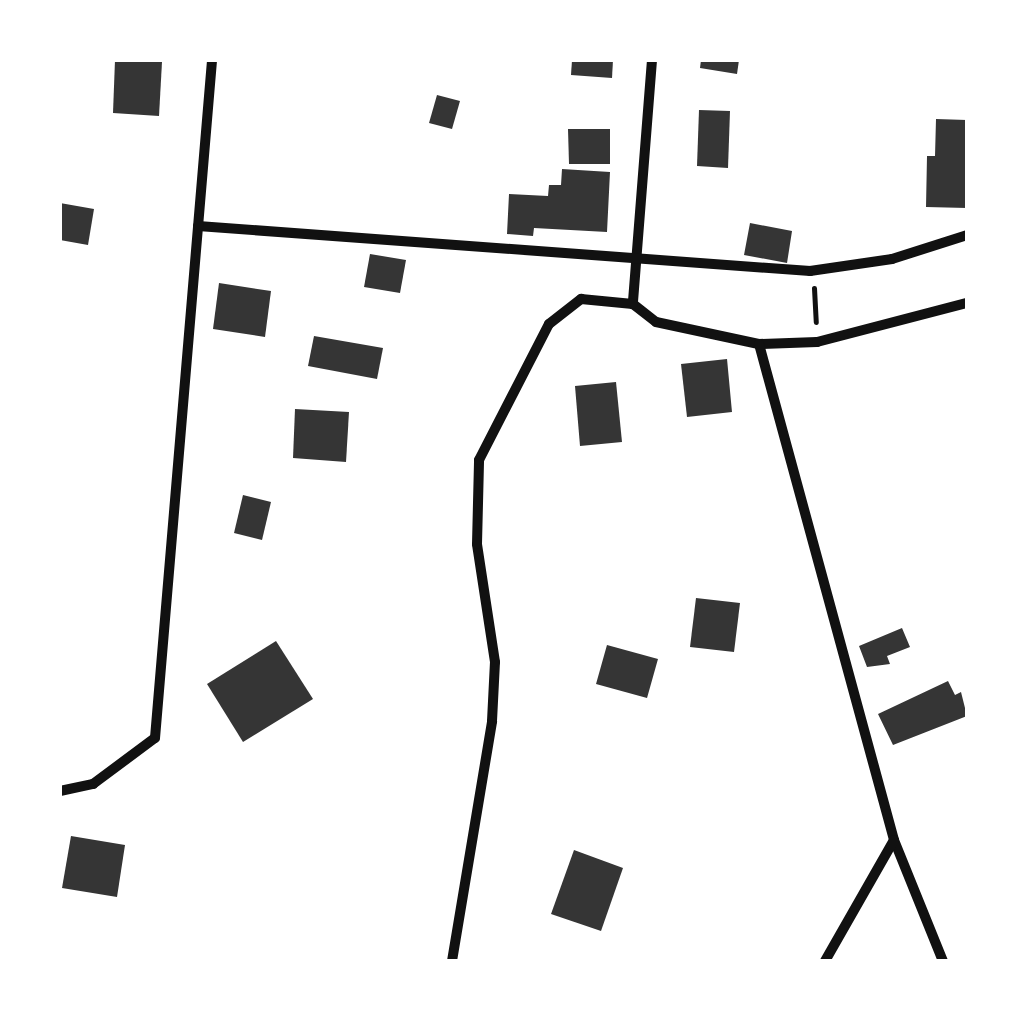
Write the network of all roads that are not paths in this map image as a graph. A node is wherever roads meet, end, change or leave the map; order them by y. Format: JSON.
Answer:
{"nodes":[{"id":1,"x":212,"y":60,"type":"edge"},
{"id":2,"x":652,"y":60,"type":"edge"},
{"id":3,"x":198,"y":226,"type":"junction"},
{"id":4,"x":967,"y":235,"type":"edge"},
{"id":5,"x":635,"y":255,"type":"junction"},
{"id":6,"x":967,"y":302,"type":"edge"},
{"id":7,"x":633,"y":304,"type":"junction"},
{"id":8,"x":759,"y":344,"type":"junction"},
{"id":9,"x":60,"y":791,"type":"edge"},
{"id":10,"x":894,"y":840,"type":"junction"},
{"id":11,"x":452,"y":961,"type":"edge"},
{"id":12,"x":824,"y":961,"type":"edge"},
{"id":13,"x":943,"y":961,"type":"edge"}],
"edges":[{"from":1,"to":3,"type":"street"},
{"from":2,"to":5,"type":"street"},
{"from":3,"to":5,"type":"street"},
{"from":3,"to":9,"type":"street"},
{"from":4,"to":5,"type":"street"},
{"from":5,"to":7,"type":"street"},
{"from":6,"to":8,"type":"street"},
{"from":7,"to":8,"type":"street"},
{"from":7,"to":11,"type":"street"},
{"from":8,"to":10,"type":"street"},
{"from":10,"to":12,"type":"street"},
{"from":10,"to":13,"type":"street"}]}
